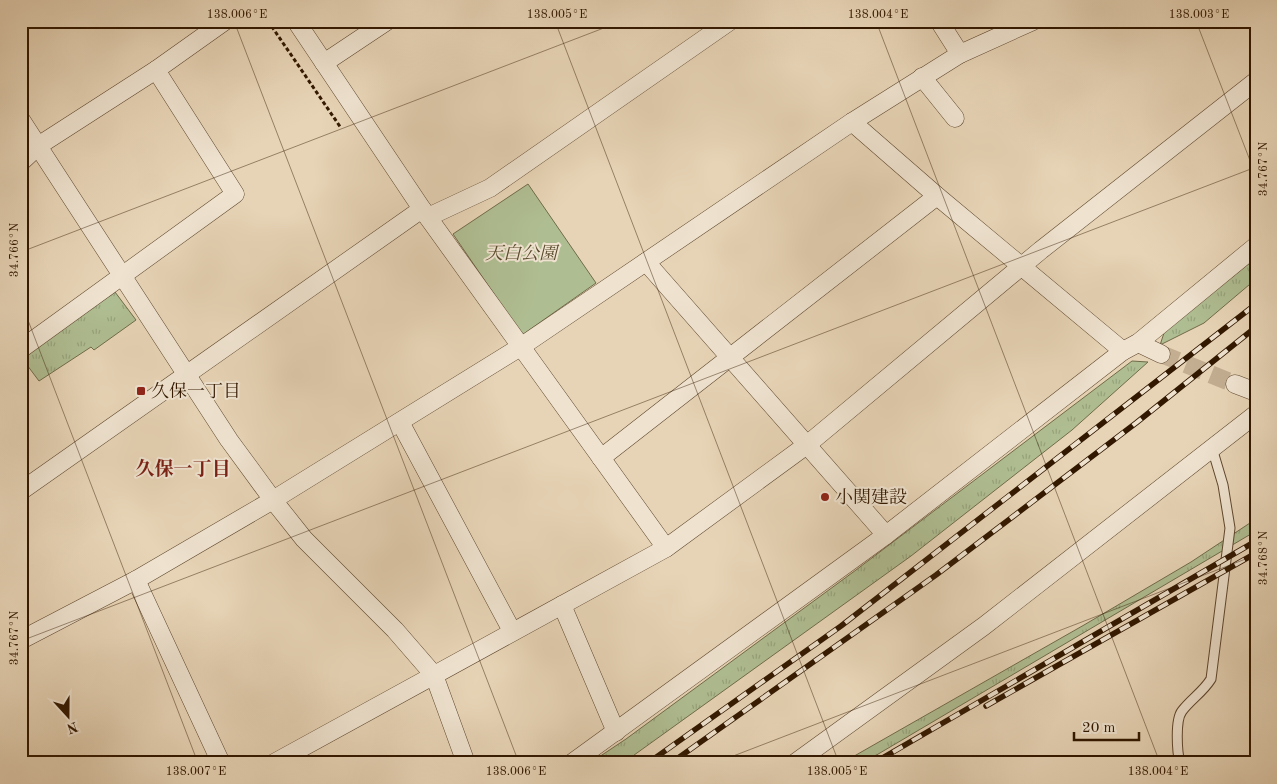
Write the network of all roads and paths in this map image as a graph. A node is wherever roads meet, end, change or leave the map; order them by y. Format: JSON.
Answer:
{"nodes":[{"id":1,"x":225,"y":21,"type":"edge"},
{"id":2,"x":268,"y":21,"type":"edge"},
{"id":3,"x":296,"y":21,"type":"edge"},
{"id":4,"x":387,"y":21,"type":"edge"},
{"id":5,"x":730,"y":21,"type":"edge"},
{"id":6,"x":939,"y":21,"type":"edge"},
{"id":7,"x":1033,"y":21,"type":"edge"},
{"id":8,"x":960,"y":54,"type":"junction"},
{"id":9,"x":324,"y":63,"type":"junction"},
{"id":10,"x":156,"y":70,"type":"junction"},
{"id":11,"x":922,"y":77,"type":"junction"},
{"id":12,"x":1256,"y":81,"type":"edge"},
{"id":13,"x":955,"y":118,"type":"dead end"},
{"id":14,"x":21,"y":120,"type":"edge"},
{"id":15,"x":852,"y":122,"type":"junction"},
{"id":16,"x":346,"y":134,"type":"dead end"},
{"id":17,"x":38,"y":146,"type":"junction"},
{"id":18,"x":21,"y":162,"type":"edge"},
{"id":19,"x":937,"y":196,"type":"junction"},
{"id":20,"x":425,"y":213,"type":"junction"},
{"id":21,"x":1256,"y":246,"type":"edge"},
{"id":22,"x":646,"y":262,"type":"junction"},
{"id":23,"x":1021,"y":267,"type":"junction"},
{"id":24,"x":122,"y":275,"type":"junction"},
{"id":25,"x":522,"y":346,"type":"junction"},
{"id":26,"x":1130,"y":347,"type":"junction"},
{"id":27,"x":21,"y":349,"type":"edge"},
{"id":28,"x":1161,"y":354,"type":"tunnel mouth"},
{"id":29,"x":731,"y":357,"type":"junction"},
{"id":30,"x":188,"y":376,"type":"junction"},
{"id":31,"x":1235,"y":384,"type":"tunnel mouth"},
{"id":32,"x":1256,"y":392,"type":"edge"},
{"id":33,"x":1256,"y":414,"type":"edge"},
{"id":34,"x":400,"y":422,"type":"junction"},
{"id":35,"x":808,"y":444,"type":"junction"},
{"id":36,"x":1212,"y":448,"type":"junction"},
{"id":37,"x":600,"y":458,"type":"junction"},
{"id":38,"x":21,"y":491,"type":"edge"},
{"id":39,"x":273,"y":500,"type":"junction"},
{"id":40,"x":886,"y":535,"type":"junction"},
{"id":41,"x":666,"y":548,"type":"junction"},
{"id":42,"x":136,"y":580,"type":"junction"},
{"id":43,"x":562,"y":604,"type":"junction"},
{"id":44,"x":512,"y":631,"type":"junction"},
{"id":45,"x":21,"y":640,"type":"edge"},
{"id":46,"x":434,"y":674,"type":"junction"},
{"id":47,"x":616,"y":732,"type":"junction"},
{"id":48,"x":221,"y":763,"type":"edge"},
{"id":49,"x":274,"y":763,"type":"edge"},
{"id":50,"x":466,"y":763,"type":"edge"},
{"id":51,"x":572,"y":763,"type":"edge"},
{"id":52,"x":795,"y":763,"type":"edge"},
{"id":53,"x":1180,"y":763,"type":"edge"}],
"edges":[{"from":1,"to":10,"type":"street"},
{"from":2,"to":16,"type":"path"},
{"from":3,"to":9,"type":"street"},
{"from":4,"to":9,"type":"street"},
{"from":5,"to":20,"type":"street"},
{"from":6,"to":8,"type":"street"},
{"from":7,"to":8,"type":"street"},
{"from":8,"to":11,"type":"street"},
{"from":9,"to":20,"type":"street"},
{"from":10,"to":17,"type":"street"},
{"from":10,"to":24,"type":"street"},
{"from":11,"to":13,"type":"street"},
{"from":11,"to":15,"type":"street"},
{"from":12,"to":23,"type":"street"},
{"from":14,"to":17,"type":"street"},
{"from":15,"to":19,"type":"street"},
{"from":15,"to":22,"type":"street"},
{"from":17,"to":18,"type":"street"},
{"from":17,"to":24,"type":"street"},
{"from":19,"to":23,"type":"street"},
{"from":19,"to":29,"type":"street"},
{"from":20,"to":25,"type":"street"},
{"from":20,"to":30,"type":"street"},
{"from":21,"to":26,"type":"street"},
{"from":22,"to":25,"type":"street"},
{"from":22,"to":29,"type":"street"},
{"from":23,"to":26,"type":"street"},
{"from":23,"to":35,"type":"street"},
{"from":24,"to":27,"type":"street"},
{"from":24,"to":30,"type":"street"},
{"from":25,"to":34,"type":"street"},
{"from":25,"to":37,"type":"street"},
{"from":26,"to":28,"type":"street"},
{"from":26,"to":40,"type":"street"},
{"from":29,"to":35,"type":"street"},
{"from":29,"to":37,"type":"street"},
{"from":30,"to":38,"type":"street"},
{"from":30,"to":39,"type":"street"},
{"from":31,"to":32,"type":"street"},
{"from":33,"to":36,"type":"street"},
{"from":34,"to":39,"type":"street"},
{"from":34,"to":44,"type":"street"},
{"from":35,"to":40,"type":"street"},
{"from":35,"to":41,"type":"street"},
{"from":36,"to":52,"type":"street"},
{"from":36,"to":53,"type":"lane"},
{"from":37,"to":41,"type":"street"},
{"from":39,"to":42,"type":"street"},
{"from":39,"to":46,"type":"street"},
{"from":40,"to":47,"type":"street"},
{"from":41,"to":43,"type":"street"},
{"from":42,"to":45,"type":"street"},
{"from":42,"to":48,"type":"street"},
{"from":43,"to":44,"type":"street"},
{"from":43,"to":47,"type":"street"},
{"from":44,"to":46,"type":"street"},
{"from":46,"to":49,"type":"street"},
{"from":46,"to":50,"type":"street"},
{"from":47,"to":51,"type":"street"}]}
